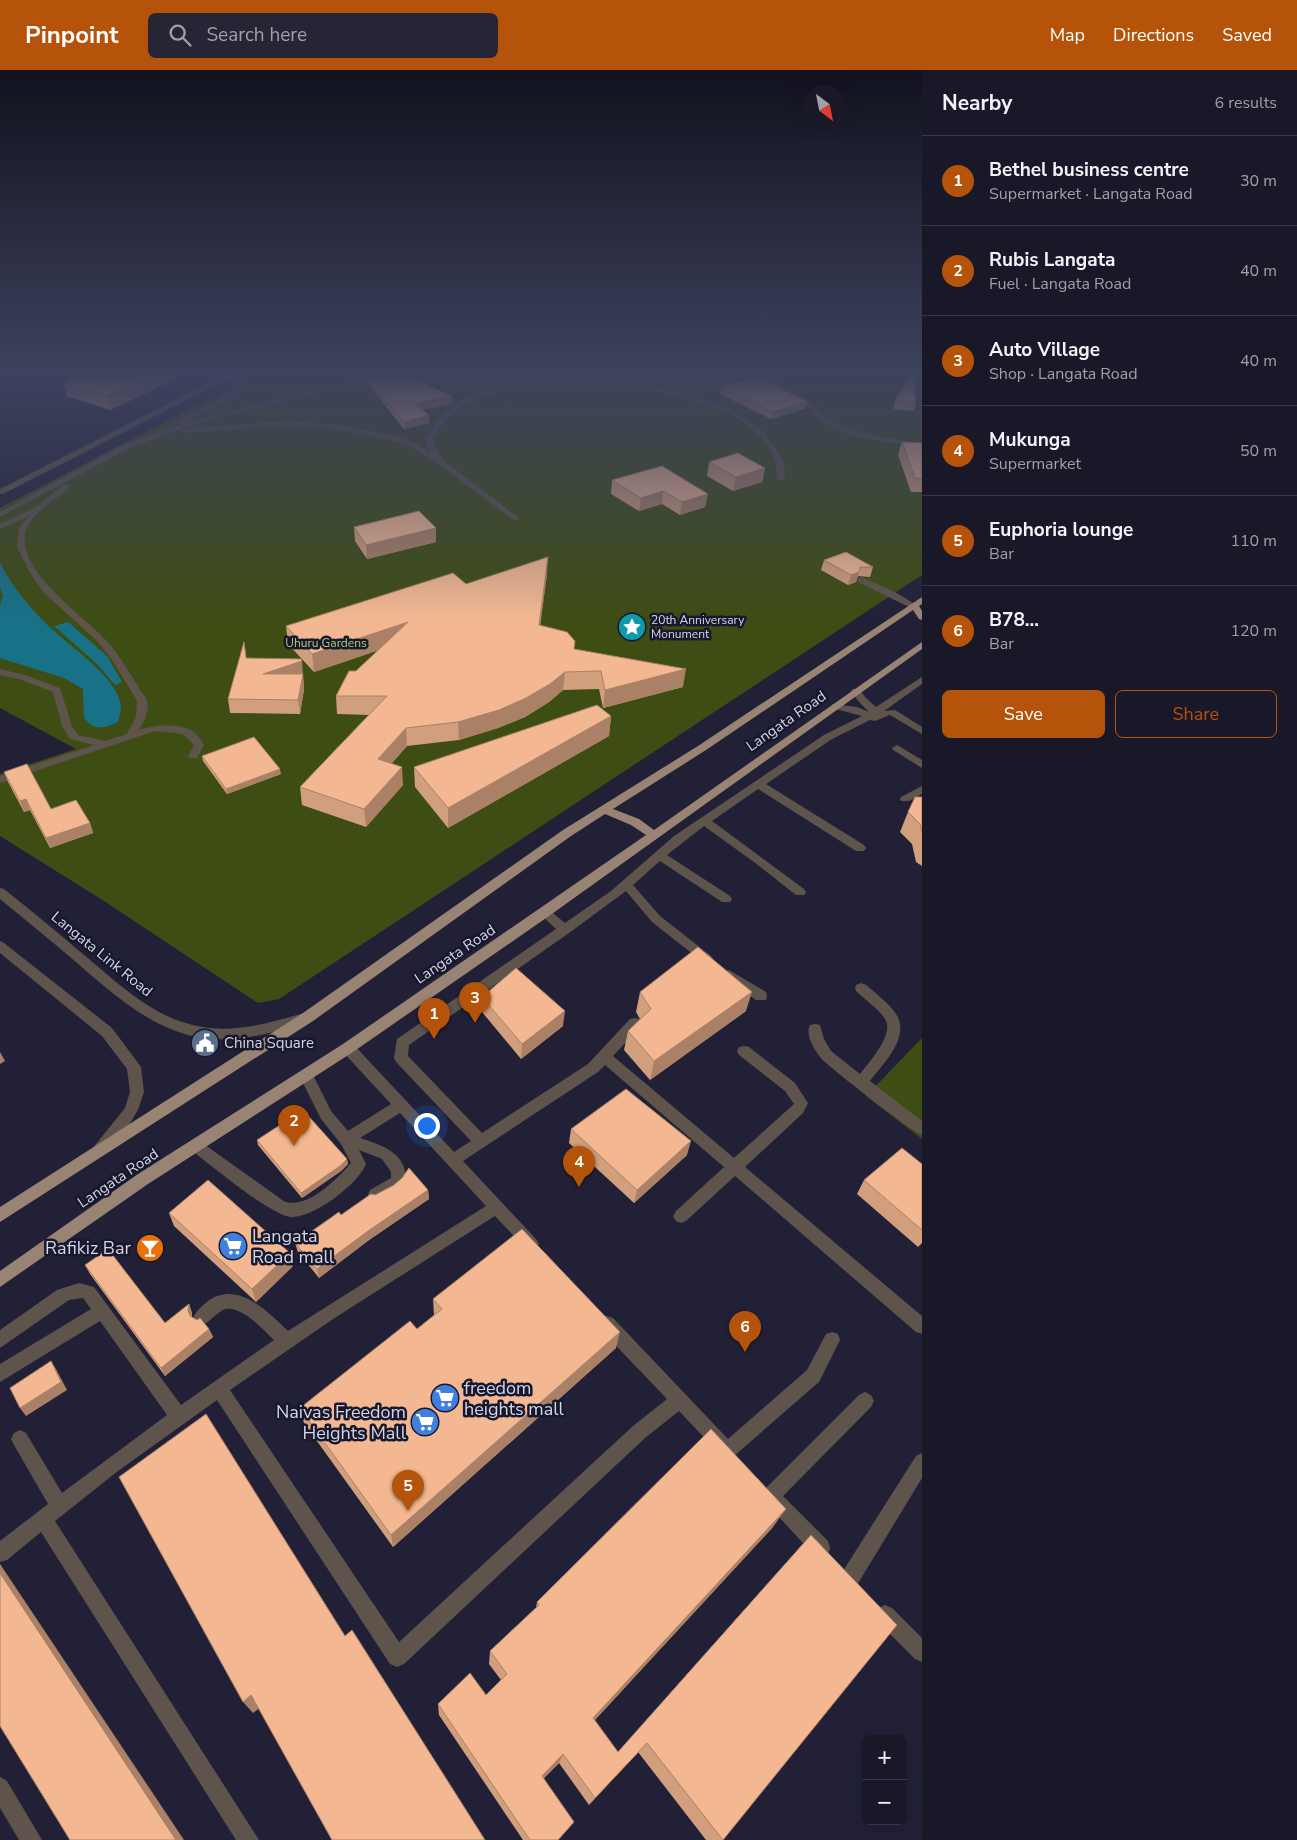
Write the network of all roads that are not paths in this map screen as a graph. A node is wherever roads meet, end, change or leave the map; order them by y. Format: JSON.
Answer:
{"nodes":[{"id":1,"x":56,"y":456,"type":"edge"},
{"id":2,"x":72,"y":456,"type":"edge"},
{"id":3,"x":109,"y":456,"type":"edge"},
{"id":4,"x":124,"y":456,"type":"edge"},
{"id":5,"x":429,"y":456,"type":"edge"},
{"id":6,"x":436,"y":456,"type":"edge"},
{"id":7,"x":777,"y":456,"type":"edge"},
{"id":8,"x":440,"y":463,"type":"junction"},
{"id":9,"x":780,"y":479,"type":"dead end"},
{"id":10,"x":0,"y":484,"type":"edge"},
{"id":11,"x":0,"y":492,"type":"edge"},
{"id":12,"x":40,"y":507,"type":"junction"},
{"id":13,"x":0,"y":515,"type":"edge"},
{"id":14,"x":515,"y":519,"type":"dead end"},
{"id":15,"x":0,"y":527,"type":"edge"},
{"id":16,"x":861,"y":580,"type":"edge"},
{"id":17,"x":919,"y":605,"type":"edge"},
{"id":18,"x":922,"y":617,"type":"edge"},
{"id":19,"x":922,"y":638,"type":"edge"},
{"id":20,"x":922,"y":645,"type":"edge"},
{"id":21,"x":887,"y":670,"type":"junction"},
{"id":22,"x":0,"y":672,"type":"edge"},
{"id":23,"x":922,"y":680,"type":"edge"},
{"id":24,"x":856,"y":691,"type":"junction"},
{"id":25,"x":836,"y":706,"type":"junction"},
{"id":26,"x":873,"y":714,"type":"junction"},
{"id":27,"x":922,"y":731,"type":"edge"},
{"id":28,"x":131,"y":735,"type":"junction"},
{"id":29,"x":106,"y":744,"type":"junction"},
{"id":30,"x":897,"y":748,"type":"dead end"},
{"id":31,"x":193,"y":756,"type":"dead end"},
{"id":32,"x":922,"y":765,"type":"edge"},
{"id":33,"x":0,"y":780,"type":"edge"},
{"id":34,"x":758,"y":784,"type":"junction"},
{"id":35,"x":922,"y":788,"type":"edge"},
{"id":36,"x":904,"y":799,"type":"dead end"},
{"id":37,"x":604,"y":809,"type":"junction"},
{"id":38,"x":704,"y":821,"type":"junction"},
{"id":39,"x":654,"y":835,"type":"junction"},
{"id":40,"x":860,"y":848,"type":"dead end"},
{"id":41,"x":659,"y":856,"type":"junction"},
{"id":42,"x":626,"y":884,"type":"junction"},
{"id":43,"x":0,"y":892,"type":"edge"},
{"id":44,"x":800,"y":892,"type":"dead end"},
{"id":45,"x":726,"y":899,"type":"dead end"},
{"id":46,"x":545,"y":913,"type":"junction"},
{"id":47,"x":564,"y":930,"type":"junction"},
{"id":48,"x":0,"y":946,"type":"edge"},
{"id":49,"x":861,"y":988,"type":"dead end"},
{"id":50,"x":760,"y":996,"type":"dead end"},
{"id":51,"x":308,"y":1017,"type":"junction"},
{"id":52,"x":635,"y":1022,"type":"edge"},
{"id":53,"x":815,"y":1029,"type":"dead end"},
{"id":54,"x":348,"y":1048,"type":"junction"},
{"id":55,"x":744,"y":1051,"type":"dead end"},
{"id":56,"x":605,"y":1057,"type":"junction"},
{"id":57,"x":306,"y":1075,"type":"junction"},
{"id":58,"x":861,"y":1084,"type":"junction"},
{"id":59,"x":401,"y":1105,"type":"junction"},
{"id":60,"x":922,"y":1129,"type":"edge"},
{"id":61,"x":346,"y":1140,"type":"junction"},
{"id":62,"x":481,"y":1142,"type":"junction"},
{"id":63,"x":196,"y":1146,"type":"junction"},
{"id":64,"x":94,"y":1154,"type":"junction"},
{"id":65,"x":453,"y":1160,"type":"junction"},
{"id":66,"x":734,"y":1166,"type":"junction"},
{"id":67,"x":375,"y":1195,"type":"edge"},
{"id":68,"x":497,"y":1207,"type":"junction"},
{"id":69,"x":0,"y":1215,"type":"edge"},
{"id":70,"x":681,"y":1216,"type":"dead end"},
{"id":71,"x":544,"y":1258,"type":"edge"},
{"id":72,"x":0,"y":1280,"type":"edge"},
{"id":73,"x":102,"y":1311,"type":"junction"},
{"id":74,"x":598,"y":1314,"type":"edge"},
{"id":75,"x":201,"y":1318,"type":"edge"},
{"id":76,"x":922,"y":1326,"type":"edge"},
{"id":77,"x":0,"y":1340,"type":"edge"},
{"id":78,"x":832,"y":1340,"type":"dead end"},
{"id":79,"x":288,"y":1342,"type":"junction"},
{"id":80,"x":0,"y":1374,"type":"edge"},
{"id":81,"x":219,"y":1388,"type":"junction"},
{"id":82,"x":680,"y":1399,"type":"junction"},
{"id":83,"x":866,"y":1401,"type":"dead end"},
{"id":84,"x":179,"y":1417,"type":"junction"},
{"id":85,"x":20,"y":1439,"type":"dead end"},
{"id":86,"x":728,"y":1450,"type":"junction"},
{"id":87,"x":922,"y":1462,"type":"edge"},
{"id":88,"x":740,"y":1463,"type":"edge"},
{"id":89,"x":758,"y":1482,"type":"edge"},
{"id":90,"x":771,"y":1495,"type":"junction"},
{"id":91,"x":59,"y":1506,"type":"junction"},
{"id":92,"x":43,"y":1519,"type":"junction"},
{"id":93,"x":0,"y":1554,"type":"edge"},
{"id":94,"x":850,"y":1578,"type":"junction"},
{"id":95,"x":863,"y":1592,"type":"edge"},
{"id":96,"x":876,"y":1605,"type":"edge"},
{"id":97,"x":922,"y":1652,"type":"edge"},
{"id":98,"x":0,"y":1788,"type":"edge"},
{"id":99,"x":31,"y":1840,"type":"edge"},
{"id":100,"x":248,"y":1840,"type":"edge"}],
"edges":[{"from":1,"to":10,"type":"street"},
{"from":2,"to":11,"type":"street"},
{"from":3,"to":13,"type":"street"},
{"from":4,"to":12,"type":"street"},
{"from":5,"to":8,"type":"street"},
{"from":6,"to":8,"type":"street"},
{"from":7,"to":9,"type":"street"},
{"from":8,"to":14,"type":"street"},
{"from":12,"to":15,"type":"street"},
{"from":12,"to":28,"type":"street"},
{"from":16,"to":17,"type":"street"},
{"from":17,"to":18,"type":"main road"},
{"from":17,"to":37,"type":"main road","name":"Langata Road"},
{"from":19,"to":21,"type":"main road"},
{"from":20,"to":21,"type":"main road","name":"Langata Road"},
{"from":21,"to":24,"type":"main road","name":"Langata Road"},
{"from":22,"to":29,"type":"street"},
{"from":23,"to":26,"type":"street"},
{"from":24,"to":25,"type":"main road","name":"Langata Road"},
{"from":24,"to":26,"type":"street"},
{"from":25,"to":26,"type":"street"},
{"from":25,"to":39,"type":"main road","name":"Langata Road"},
{"from":26,"to":27,"type":"street"},
{"from":26,"to":34,"type":"street"},
{"from":28,"to":29,"type":"street"},
{"from":28,"to":31,"type":"street"},
{"from":29,"to":33,"type":"street"},
{"from":30,"to":32,"type":"street"},
{"from":34,"to":38,"type":"street"},
{"from":34,"to":40,"type":"street"},
{"from":35,"to":36,"type":"street"},
{"from":37,"to":39,"type":"main road"},
{"from":37,"to":51,"type":"main road","name":"Langata Road"},
{"from":38,"to":41,"type":"street"},
{"from":38,"to":44,"type":"street"},
{"from":39,"to":46,"type":"main road","name":"Langata Road"},
{"from":41,"to":42,"type":"street"},
{"from":41,"to":45,"type":"street"},
{"from":42,"to":47,"type":"street"},
{"from":42,"to":50,"type":"street"},
{"from":43,"to":51,"type":"street","name":"Langata Link Road"},
{"from":46,"to":47,"type":"street"},
{"from":46,"to":54,"type":"main road","name":"Langata Road"},
{"from":47,"to":62,"type":"street"},
{"from":48,"to":64,"type":"street"},
{"from":49,"to":58,"type":"street"},
{"from":51,"to":64,"type":"main road","name":"Langata Road"},
{"from":52,"to":56,"type":"street"},
{"from":53,"to":58,"type":"street"},
{"from":54,"to":57,"type":"main road","name":"Langata Road"},
{"from":54,"to":59,"type":"street"},
{"from":55,"to":66,"type":"street"},
{"from":56,"to":62,"type":"street"},
{"from":56,"to":66,"type":"street"},
{"from":57,"to":61,"type":"street"},
{"from":57,"to":63,"type":"main road","name":"Langata Road"},
{"from":58,"to":60,"type":"street"},
{"from":59,"to":61,"type":"street"},
{"from":59,"to":65,"type":"street"},
{"from":61,"to":63,"type":"street"},
{"from":61,"to":67,"type":"street"},
{"from":62,"to":65,"type":"street"},
{"from":63,"to":72,"type":"main road","name":"Langata Road"},
{"from":64,"to":69,"type":"main road","name":"Langata Road"},
{"from":65,"to":68,"type":"street"},
{"from":66,"to":70,"type":"street"},
{"from":66,"to":76,"type":"street"},
{"from":68,"to":71,"type":"street"},
{"from":68,"to":79,"type":"street"},
{"from":73,"to":77,"type":"street"},
{"from":73,"to":80,"type":"street"},
{"from":73,"to":84,"type":"street"},
{"from":74,"to":82,"type":"street"},
{"from":75,"to":79,"type":"street"},
{"from":78,"to":86,"type":"street"},
{"from":79,"to":81,"type":"street"},
{"from":81,"to":82,"type":"street"},
{"from":81,"to":84,"type":"street"},
{"from":82,"to":86,"type":"street"},
{"from":83,"to":90,"type":"street"},
{"from":84,"to":91,"type":"street"},
{"from":85,"to":91,"type":"street"},
{"from":86,"to":88,"type":"street"},
{"from":87,"to":94,"type":"street"},
{"from":89,"to":90,"type":"street"},
{"from":90,"to":94,"type":"street"},
{"from":91,"to":92,"type":"street"},
{"from":92,"to":93,"type":"street"},
{"from":92,"to":100,"type":"street"},
{"from":94,"to":95,"type":"street"},
{"from":96,"to":97,"type":"street"},
{"from":98,"to":99,"type":"street"}]}
